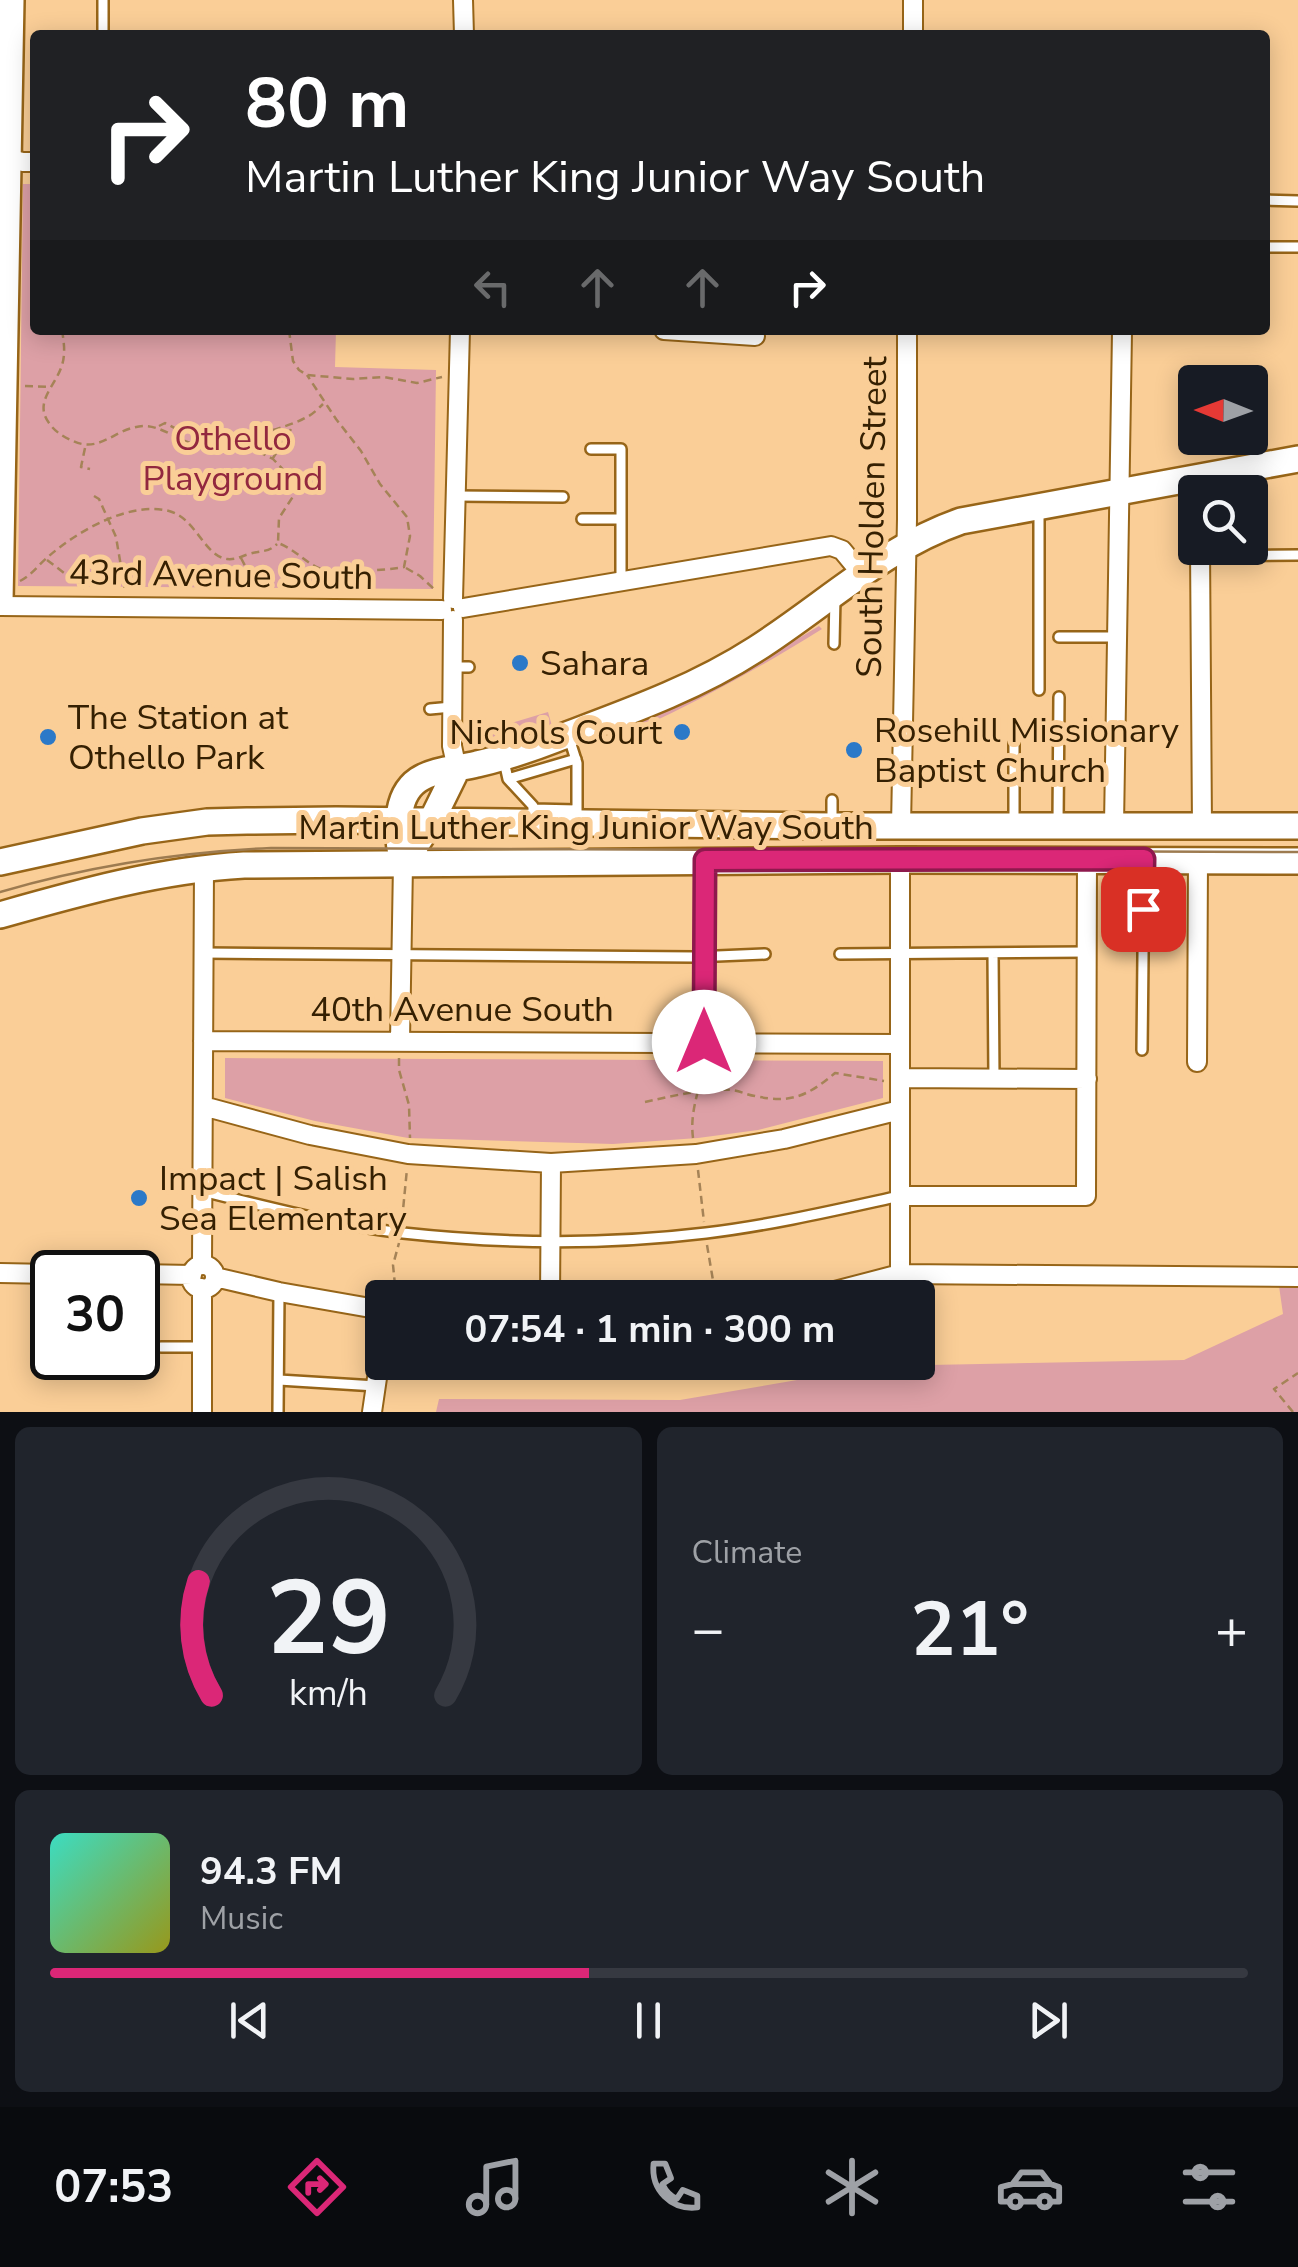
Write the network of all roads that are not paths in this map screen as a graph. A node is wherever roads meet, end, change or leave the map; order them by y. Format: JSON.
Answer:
{"nodes":[{"id":1,"x":11,"y":0,"type":"edge"},
{"id":2,"x":103,"y":0,"type":"edge"},
{"id":3,"x":463,"y":0,"type":"edge"},
{"id":4,"x":914,"y":0,"type":"edge"},
{"id":5,"x":103,"y":30,"type":"edge"},
{"id":6,"x":464,"y":30,"type":"edge"},
{"id":7,"x":913,"y":30,"type":"edge"},
{"id":8,"x":5,"y":42,"type":"edge"},
{"id":9,"x":4,"y":158,"type":"edge"},
{"id":10,"x":30,"y":161,"type":"edge"},
{"id":11,"x":1270,"y":200,"type":"edge"},
{"id":12,"x":1298,"y":201,"type":"edge"},
{"id":13,"x":1270,"y":247,"type":"edge"},
{"id":14,"x":1298,"y":247,"type":"edge"},
{"id":15,"x":460,"y":335,"type":"edge"},
{"id":16,"x":741,"y":335,"type":"edge"},
{"id":17,"x":907,"y":335,"type":"edge"},
{"id":18,"x":1122,"y":335,"type":"edge"},
{"id":19,"x":756,"y":336,"type":"dead end"},
{"id":20,"x":2,"y":380,"type":"edge"},
{"id":21,"x":591,"y":449,"type":"dead end"},
{"id":22,"x":1298,"y":459,"type":"edge"},
{"id":23,"x":1238,"y":475,"type":"edge"},
{"id":24,"x":1,"y":487,"type":"edge"},
{"id":25,"x":1178,"y":487,"type":"edge"},
{"id":26,"x":1118,"y":492,"type":"junction"},
{"id":27,"x":456,"y":496,"type":"junction"},
{"id":28,"x":563,"y":497,"type":"dead end"},
{"id":29,"x":1039,"y":506,"type":"junction"},
{"id":30,"x":582,"y":519,"type":"dead end"},
{"id":31,"x":621,"y":519,"type":"junction"},
{"id":32,"x":906,"y":544,"type":"junction"},
{"id":33,"x":1268,"y":554,"type":"edge"},
{"id":34,"x":1298,"y":555,"type":"edge"},
{"id":35,"x":1200,"y":565,"type":"edge"},
{"id":36,"x":861,"y":573,"type":"junction"},
{"id":37,"x":621,"y":582,"type":"junction"},
{"id":38,"x":835,"y":591,"type":"junction"},
{"id":39,"x":0,"y":604,"type":"edge"},
{"id":40,"x":453,"y":606,"type":"junction"},
{"id":41,"x":1059,"y":637,"type":"dead end"},
{"id":42,"x":1116,"y":637,"type":"junction"},
{"id":43,"x":834,"y":644,"type":"dead end"},
{"id":44,"x":1039,"y":690,"type":"dead end"},
{"id":45,"x":1058,"y":697,"type":"dead end"},
{"id":46,"x":452,"y":707,"type":"junction"},
{"id":47,"x":430,"y":709,"type":"dead end"},
{"id":48,"x":1014,"y":744,"type":"dead end"},
{"id":49,"x":572,"y":747,"type":"junction"},
{"id":50,"x":506,"y":768,"type":"junction"},
{"id":51,"x":457,"y":769,"type":"junction"},
{"id":52,"x":533,"y":816,"type":"junction"},
{"id":53,"x":577,"y":816,"type":"junction"},
{"id":54,"x":400,"y":821,"type":"junction"},
{"id":55,"x":431,"y":822,"type":"junction"},
{"id":56,"x":1014,"y":825,"type":"junction"},
{"id":57,"x":1114,"y":825,"type":"junction"},
{"id":58,"x":901,"y":826,"type":"junction"},
{"id":59,"x":1058,"y":826,"type":"junction"},
{"id":60,"x":1298,"y":826,"type":"edge"},
{"id":61,"x":1202,"y":827,"type":"junction"},
{"id":62,"x":1144,"y":859,"type":"junction"},
{"id":63,"x":705,"y":860,"type":"junction"},
{"id":64,"x":900,"y":860,"type":"junction"},
{"id":65,"x":1088,"y":860,"type":"junction"},
{"id":66,"x":1198,"y":860,"type":"junction"},
{"id":67,"x":1298,"y":861,"type":"edge"},
{"id":68,"x":0,"y":862,"type":"edge"},
{"id":69,"x":404,"y":864,"type":"junction"},
{"id":70,"x":204,"y":868,"type":"junction"},
{"id":71,"x":0,"y":916,"type":"edge"},
{"id":72,"x":994,"y":952,"type":"junction"},
{"id":73,"x":1087,"y":952,"type":"junction"},
{"id":74,"x":204,"y":953,"type":"junction"},
{"id":75,"x":765,"y":954,"type":"dead end"},
{"id":76,"x":840,"y":954,"type":"dead end"},
{"id":77,"x":900,"y":954,"type":"junction"},
{"id":78,"x":400,"y":955,"type":"junction"},
{"id":79,"x":704,"y":956,"type":"junction"},
{"id":80,"x":203,"y":1041,"type":"junction"},
{"id":81,"x":900,"y":1044,"type":"junction"},
{"id":82,"x":400,"y":1048,"type":"junction"},
{"id":83,"x":703,"y":1049,"type":"junction"},
{"id":84,"x":1142,"y":1050,"type":"dead end"},
{"id":85,"x":1197,"y":1062,"type":"dead end"},
{"id":86,"x":994,"y":1078,"type":"junction"},
{"id":87,"x":1086,"y":1079,"type":"junction"},
{"id":88,"x":893,"y":1080,"type":"junction"},
{"id":89,"x":203,"y":1106,"type":"junction"},
{"id":90,"x":900,"y":1110,"type":"junction"},
{"id":91,"x":551,"y":1163,"type":"junction"},
{"id":92,"x":202,"y":1192,"type":"junction"},
{"id":93,"x":900,"y":1196,"type":"junction"},
{"id":94,"x":550,"y":1243,"type":"junction"},
{"id":95,"x":0,"y":1273,"type":"edge"},
{"id":96,"x":30,"y":1274,"type":"edge"},
{"id":97,"x":900,"y":1274,"type":"junction"},
{"id":98,"x":160,"y":1275,"type":"edge"},
{"id":99,"x":203,"y":1276,"type":"junction"},
{"id":100,"x":1298,"y":1277,"type":"edge"},
{"id":101,"x":550,"y":1280,"type":"edge"},
{"id":102,"x":877,"y":1280,"type":"edge"},
{"id":103,"x":279,"y":1292,"type":"junction"},
{"id":104,"x":365,"y":1307,"type":"edge"},
{"id":105,"x":161,"y":1347,"type":"dead end"},
{"id":106,"x":202,"y":1347,"type":"junction"},
{"id":107,"x":278,"y":1380,"type":"junction"},
{"id":108,"x":377,"y":1380,"type":"edge"},
{"id":109,"x":376,"y":1386,"type":"junction"},
{"id":110,"x":202,"y":1412,"type":"edge"},
{"id":111,"x":278,"y":1412,"type":"edge"},
{"id":112,"x":372,"y":1412,"type":"edge"}],
"edges":[{"from":1,"to":8,"type":"main road"},
{"from":2,"to":5,"type":"lane"},
{"from":3,"to":6,"type":"street"},
{"from":4,"to":7,"type":"street"},
{"from":8,"to":9,"type":"main road"},
{"from":9,"to":10,"type":"street"},
{"from":9,"to":20,"type":"main road"},
{"from":11,"to":12,"type":"lane"},
{"from":13,"to":14,"type":"lane"},
{"from":15,"to":27,"type":"street"},
{"from":16,"to":19,"type":"street"},
{"from":17,"to":32,"type":"street","name":"South Holden Street"},
{"from":18,"to":26,"type":"street"},
{"from":20,"to":24,"type":"main road"},
{"from":21,"to":31,"type":"lane"},
{"from":22,"to":23,"type":"main road"},
{"from":24,"to":39,"type":"main road"},
{"from":25,"to":26,"type":"main road"},
{"from":26,"to":29,"type":"main road"},
{"from":26,"to":42,"type":"street"},
{"from":27,"to":28,"type":"lane"},
{"from":27,"to":40,"type":"street"},
{"from":29,"to":32,"type":"main road"},
{"from":29,"to":44,"type":"lane"},
{"from":30,"to":31,"type":"lane"},
{"from":31,"to":37,"type":"lane"},
{"from":32,"to":36,"type":"main road"},
{"from":32,"to":58,"type":"street","name":"South Holden Street"},
{"from":33,"to":34,"type":"lane"},
{"from":35,"to":61,"type":"street"},
{"from":36,"to":37,"type":"street","name":"43rd Avenue South"},
{"from":36,"to":38,"type":"main road"},
{"from":37,"to":40,"type":"street","name":"43rd Avenue South"},
{"from":38,"to":43,"type":"lane"},
{"from":38,"to":49,"type":"main road"},
{"from":39,"to":40,"type":"street","name":"43rd Avenue South"},
{"from":40,"to":46,"type":"street"},
{"from":41,"to":42,"type":"lane"},
{"from":42,"to":57,"type":"street"},
{"from":45,"to":59,"type":"lane"},
{"from":46,"to":47,"type":"lane"},
{"from":46,"to":51,"type":"street"},
{"from":48,"to":56,"type":"lane"},
{"from":49,"to":50,"type":"main road"},
{"from":49,"to":53,"type":"lane"},
{"from":50,"to":51,"type":"main road"},
{"from":50,"to":52,"type":"lane"},
{"from":51,"to":54,"type":"main road"},
{"from":51,"to":55,"type":"main road"},
{"from":52,"to":53,"type":"main road","name":"Martin Luther King Junior Way South"},
{"from":52,"to":55,"type":"main road","name":"Martin Luther King Junior Way South"},
{"from":53,"to":58,"type":"main road","name":"Martin Luther King Junior Way South"},
{"from":54,"to":55,"type":"main road","name":"Martin Luther King Junior Way South"},
{"from":54,"to":68,"type":"main road","name":"Martin Luther King Junior Way South"},
{"from":54,"to":69,"type":"main road"},
{"from":55,"to":69,"type":"main road"},
{"from":56,"to":58,"type":"main road","name":"Martin Luther King Junior Way South"},
{"from":56,"to":59,"type":"main road","name":"Martin Luther King Junior Way South"},
{"from":57,"to":59,"type":"main road","name":"Martin Luther King Junior Way South"},
{"from":57,"to":61,"type":"main road","name":"Martin Luther King Junior Way South"},
{"from":60,"to":61,"type":"main road","name":"Martin Luther King Junior Way South"},
{"from":62,"to":65,"type":"main road","name":"Martin Luther King Junior Way South"},
{"from":62,"to":66,"type":"main road","name":"Martin Luther King Junior Way South"},
{"from":62,"to":84,"type":"lane"},
{"from":63,"to":64,"type":"main road","name":"Martin Luther King Junior Way South"},
{"from":63,"to":69,"type":"main road","name":"Martin Luther King Junior Way South"},
{"from":63,"to":79,"type":"street"},
{"from":64,"to":65,"type":"main road","name":"Martin Luther King Junior Way South"},
{"from":64,"to":77,"type":"street"},
{"from":65,"to":73,"type":"street"},
{"from":66,"to":67,"type":"main road","name":"Martin Luther King Junior Way South"},
{"from":66,"to":85,"type":"street"},
{"from":69,"to":70,"type":"main road","name":"Martin Luther King Junior Way South"},
{"from":69,"to":78,"type":"street"},
{"from":70,"to":71,"type":"main road","name":"Martin Luther King Junior Way South"},
{"from":70,"to":74,"type":"street"},
{"from":72,"to":73,"type":"lane"},
{"from":72,"to":77,"type":"lane"},
{"from":72,"to":86,"type":"lane"},
{"from":73,"to":87,"type":"street"},
{"from":74,"to":78,"type":"lane"},
{"from":74,"to":80,"type":"street"},
{"from":75,"to":79,"type":"lane"},
{"from":76,"to":77,"type":"lane"},
{"from":77,"to":81,"type":"street"},
{"from":78,"to":79,"type":"lane"},
{"from":78,"to":82,"type":"street"},
{"from":79,"to":83,"type":"street"},
{"from":80,"to":82,"type":"street","name":"40th Avenue South"},
{"from":80,"to":89,"type":"street"},
{"from":81,"to":83,"type":"street","name":"40th Avenue South"},
{"from":81,"to":88,"type":"street"},
{"from":82,"to":83,"type":"street","name":"40th Avenue South"},
{"from":86,"to":87,"type":"street"},
{"from":86,"to":88,"type":"street"},
{"from":87,"to":93,"type":"street"},
{"from":88,"to":90,"type":"street"},
{"from":89,"to":91,"type":"street"},
{"from":89,"to":92,"type":"street"},
{"from":90,"to":91,"type":"street"},
{"from":90,"to":93,"type":"street"},
{"from":91,"to":94,"type":"street"},
{"from":92,"to":94,"type":"lane"},
{"from":92,"to":99,"type":"street"},
{"from":93,"to":94,"type":"lane"},
{"from":93,"to":97,"type":"street"},
{"from":94,"to":101,"type":"street"},
{"from":95,"to":96,"type":"street"},
{"from":97,"to":100,"type":"street"},
{"from":97,"to":102,"type":"street"},
{"from":98,"to":99,"type":"street"},
{"from":99,"to":103,"type":"street"},
{"from":99,"to":106,"type":"street"},
{"from":103,"to":104,"type":"street"},
{"from":103,"to":107,"type":"lane"},
{"from":105,"to":106,"type":"lane"},
{"from":106,"to":110,"type":"street"},
{"from":107,"to":109,"type":"lane"},
{"from":107,"to":111,"type":"lane"},
{"from":108,"to":109,"type":"street"},
{"from":109,"to":112,"type":"street"}]}
